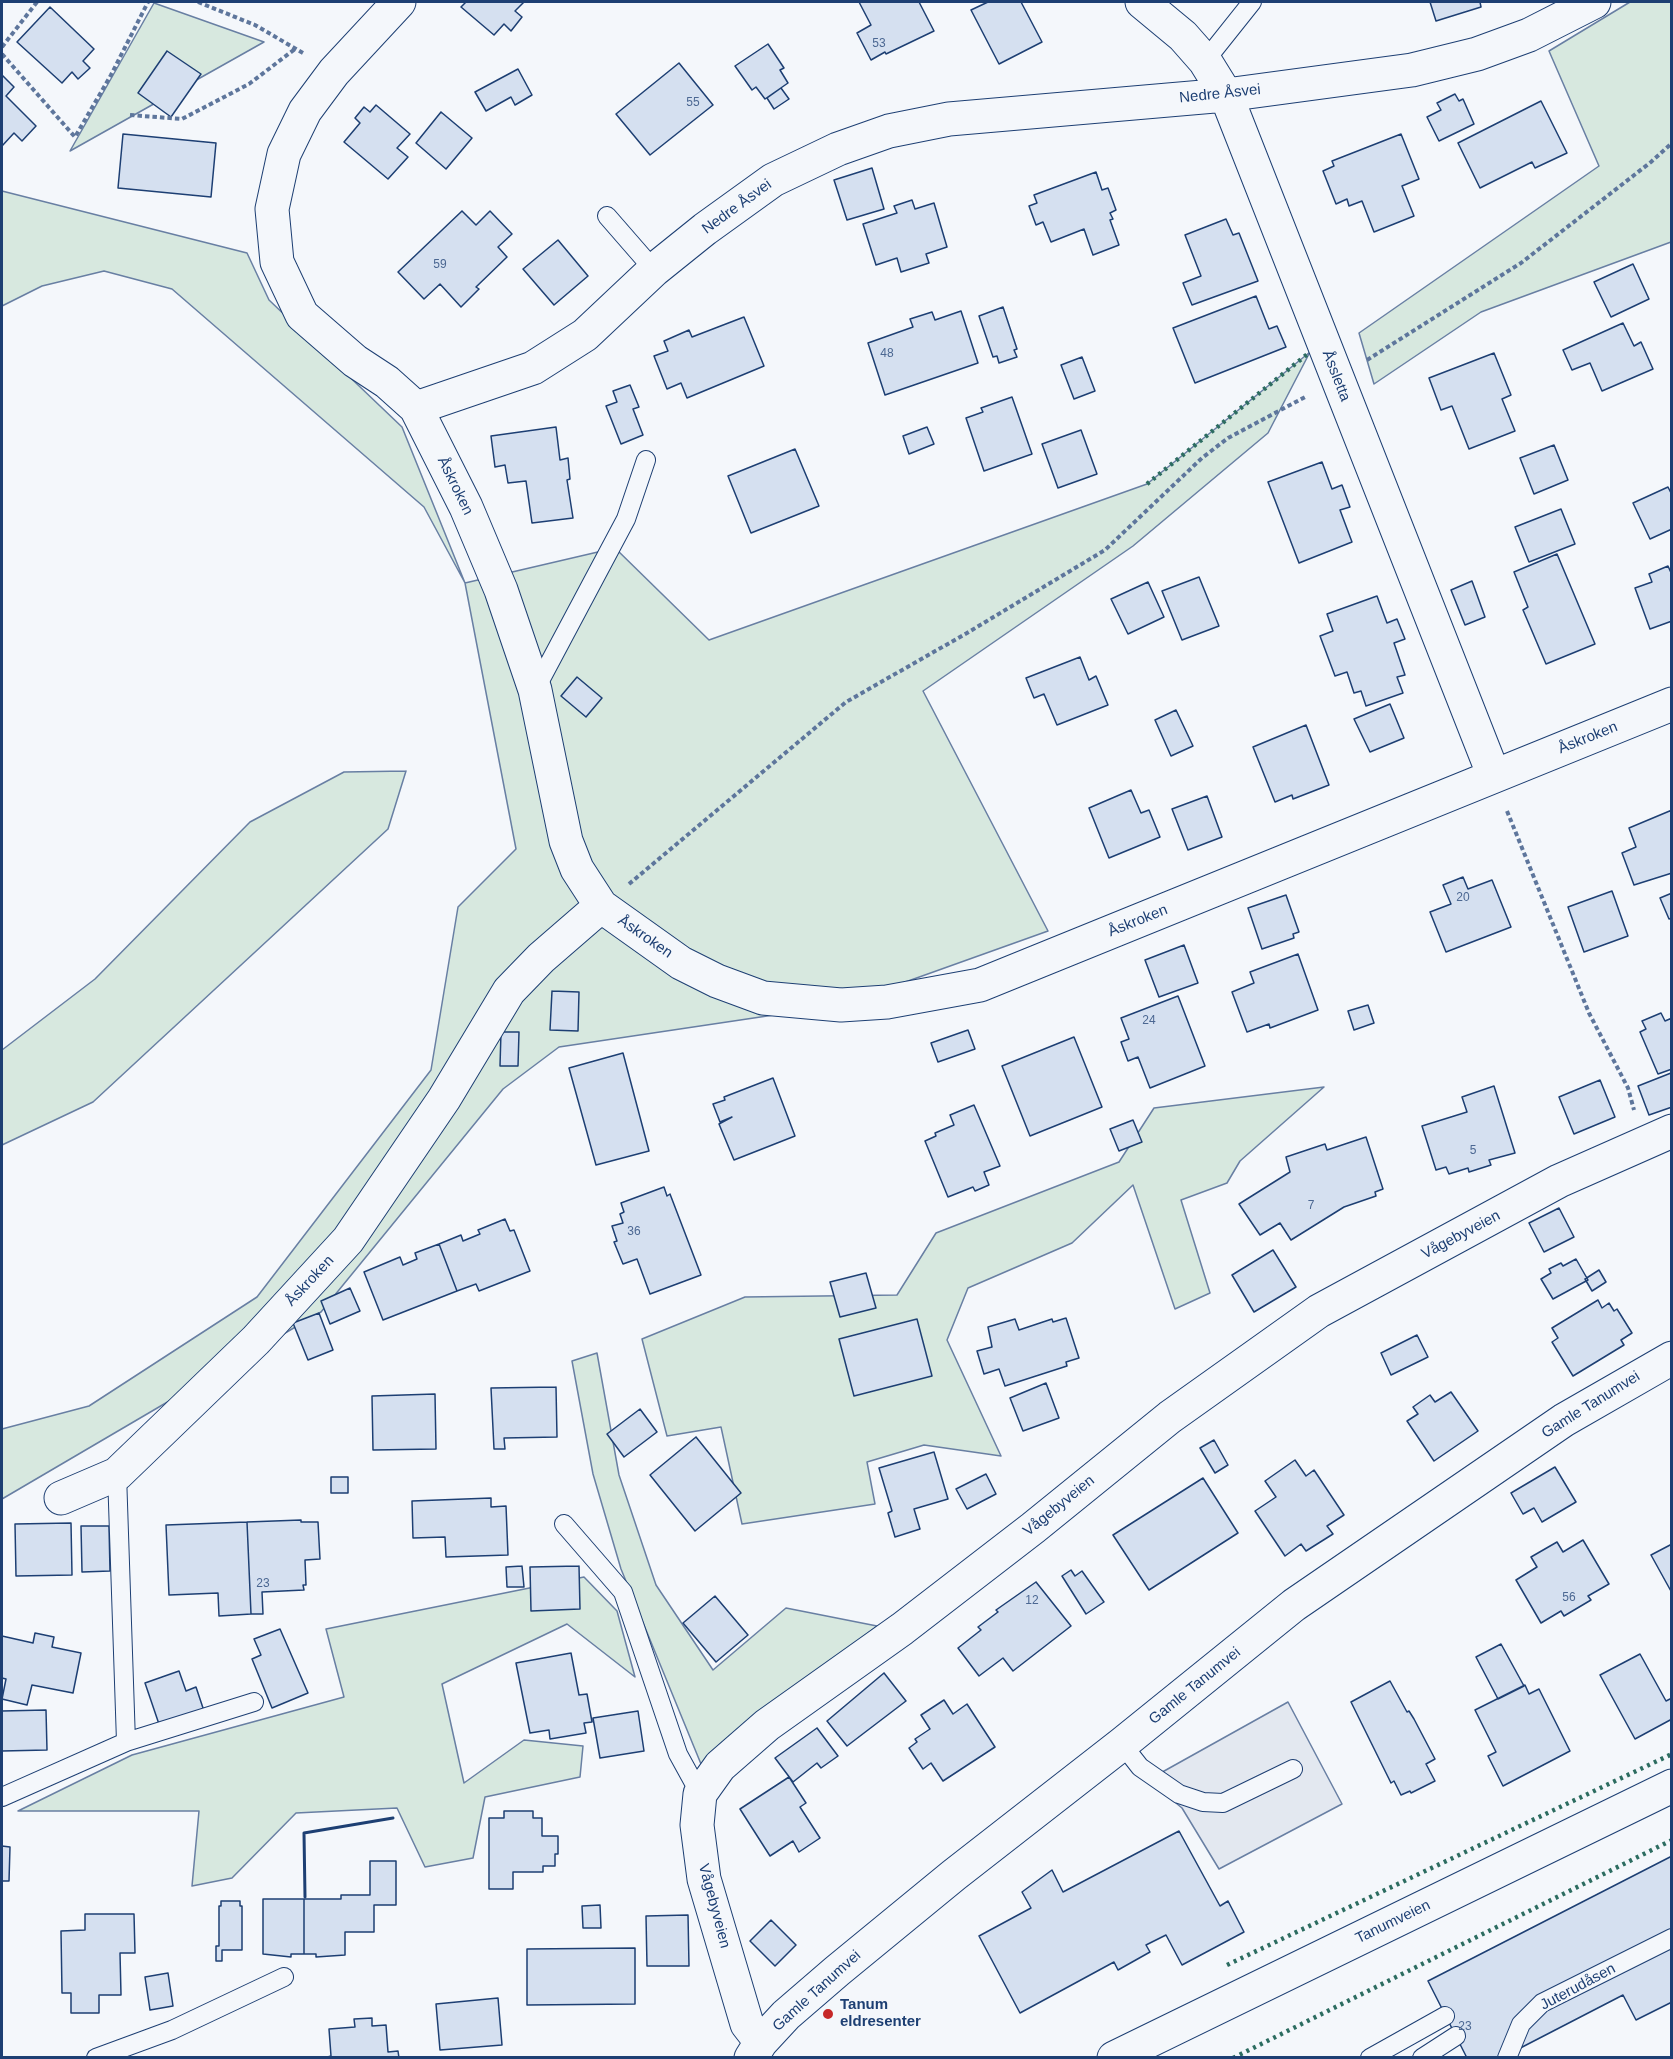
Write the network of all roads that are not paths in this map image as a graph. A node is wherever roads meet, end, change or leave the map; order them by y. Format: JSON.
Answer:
{"nodes":[{"id":1,"x":399,"y":2,"type":"edge"},
{"id":2,"x":1142,"y":2,"type":"edge"},
{"id":3,"x":1252,"y":2,"type":"edge"},
{"id":4,"x":1594,"y":2,"type":"edge"},
{"id":5,"x":1205,"y":61,"type":"junction"},
{"id":6,"x":1226,"y":95,"type":"junction"},
{"id":7,"x":607,"y":216,"type":"dead end"},
{"id":8,"x":654,"y":270,"type":"junction"},
{"id":9,"x":416,"y":408,"type":"junction"},
{"id":10,"x":646,"y":460,"type":"dead end"},
{"id":11,"x":535,"y":690,"type":"junction"},
{"id":12,"x":1671,"y":704,"type":"edge"},
{"id":13,"x":1494,"y":776,"type":"junction"},
{"id":14,"x":601,"y":906,"type":"junction"},
{"id":15,"x":1658,"y":1136,"type":"edge"},
{"id":16,"x":1671,"y":1358,"type":"edge"},
{"id":17,"x":117,"y":1473,"type":"junction"},
{"id":18,"x":61,"y":1498,"type":"dead end"},
{"id":19,"x":564,"y":1524,"type":"dead end"},
{"id":20,"x":254,"y":1702,"type":"dead end"},
{"id":21,"x":126,"y":1742,"type":"junction"},
{"id":22,"x":1122,"y":1744,"type":"junction"},
{"id":23,"x":1293,"y":1769,"type":"dead end"},
{"id":24,"x":1671,"y":1786,"type":"edge"},
{"id":25,"x":700,"y":1794,"type":"junction"},
{"id":26,"x":2,"y":1797,"type":"edge"},
{"id":27,"x":1671,"y":1938,"type":"edge"},
{"id":28,"x":284,"y":1977,"type":"dead end"},
{"id":29,"x":1445,"y":2016,"type":"dead end"},
{"id":30,"x":1456,"y":2036,"type":"dead end"},
{"id":31,"x":756,"y":2050,"type":"edge"},
{"id":32,"x":96,"y":2058,"type":"edge"},
{"id":33,"x":1114,"y":2058,"type":"edge"},
{"id":34,"x":1370,"y":2058,"type":"edge"},
{"id":35,"x":1422,"y":2058,"type":"edge"},
{"id":36,"x":1507,"y":2058,"type":"edge"}],
"edges":[{"from":1,"to":9,"type":"street"},
{"from":2,"to":5,"type":"street","name":"Åssletta"},
{"from":3,"to":5,"type":"lane"},
{"from":4,"to":6,"type":"street","name":"Nedre Åsvei"},
{"from":5,"to":6,"type":"street","name":"Åssletta"},
{"from":6,"to":8,"type":"street","name":"Nedre Åsvei"},
{"from":6,"to":13,"type":"street","name":"Åssletta"},
{"from":7,"to":8,"type":"lane"},
{"from":8,"to":9,"type":"street","name":"Nedre Åsvei"},
{"from":9,"to":11,"type":"street","name":"Åskroken"},
{"from":10,"to":11,"type":"lane"},
{"from":11,"to":14,"type":"street","name":"Åskroken"},
{"from":12,"to":13,"type":"street","name":"Åskroken"},
{"from":13,"to":14,"type":"street","name":"Åskroken"},
{"from":14,"to":17,"type":"street","name":"Åskroken"},
{"from":15,"to":25,"type":"street","name":"Vågebyveien"},
{"from":16,"to":22,"type":"street","name":"Gamle Tanumvei"},
{"from":17,"to":18,"type":"street","name":"Åskroken"},
{"from":17,"to":21,"type":"lane"},
{"from":19,"to":25,"type":"lane"},
{"from":20,"to":21,"type":"lane"},
{"from":21,"to":26,"type":"lane"},
{"from":22,"to":23,"type":"lane"},
{"from":22,"to":31,"type":"street","name":"Gamle Tanumvei"},
{"from":24,"to":33,"type":"street","name":"Tanumveien"},
{"from":25,"to":31,"type":"street","name":"Vågebyveien"},
{"from":27,"to":36,"type":"lane","name":"Juterudåsen"},
{"from":28,"to":32,"type":"lane"},
{"from":29,"to":34,"type":"lane"},
{"from":30,"to":35,"type":"lane"}]}
